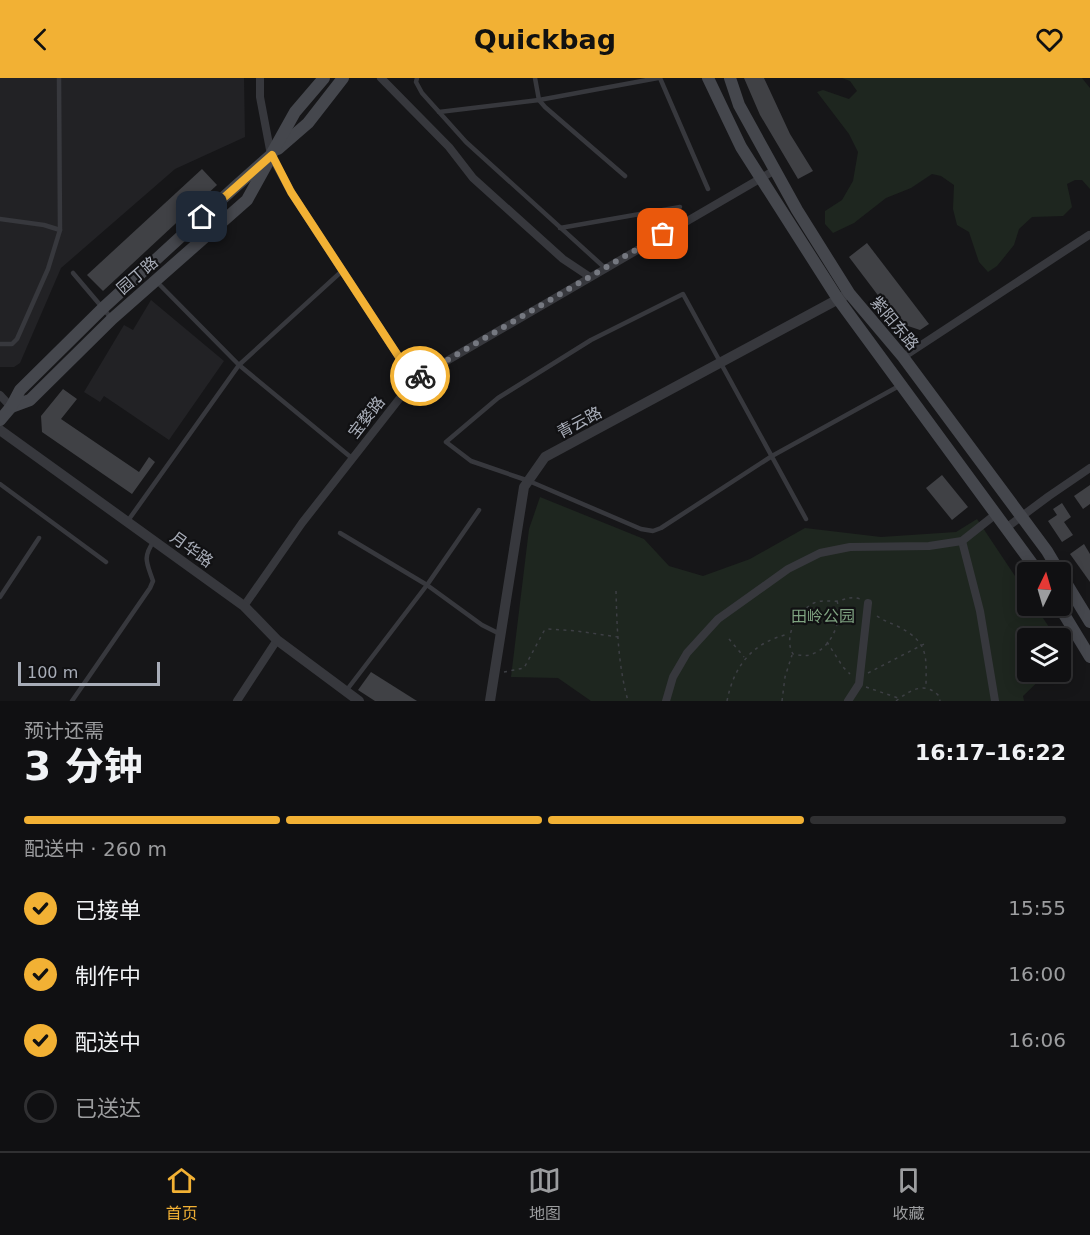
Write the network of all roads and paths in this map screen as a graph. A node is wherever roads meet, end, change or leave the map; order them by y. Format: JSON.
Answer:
{"nodes":[{"id":1,"x":59,"y":78,"type":"edge"},
{"id":2,"x":260,"y":78,"type":"edge"},
{"id":3,"x":324,"y":78,"type":"edge"},
{"id":4,"x":343,"y":78,"type":"edge"},
{"id":5,"x":381,"y":78,"type":"edge"},
{"id":6,"x":417,"y":78,"type":"edge"},
{"id":7,"x":535,"y":78,"type":"edge"},
{"id":8,"x":659,"y":78,"type":"edge"},
{"id":9,"x":708,"y":78,"type":"edge"},
{"id":10,"x":730,"y":78,"type":"edge"},
{"id":11,"x":539,"y":100,"type":"junction"},
{"id":12,"x":439,"y":112,"type":"junction"},
{"id":13,"x":272,"y":155,"type":"junction"},
{"id":14,"x":774,"y":170,"type":"junction"},
{"id":15,"x":625,"y":176,"type":"dead end"},
{"id":16,"x":760,"y":178,"type":"junction"},
{"id":17,"x":708,"y":189,"type":"dead end"},
{"id":18,"x":680,"y":207,"type":"dead end"},
{"id":19,"x":0,"y":219,"type":"edge"},
{"id":20,"x":560,"y":228,"type":"junction"},
{"id":21,"x":60,"y":230,"type":"junction"},
{"id":22,"x":1089,"y":235,"type":"edge"},
{"id":23,"x":605,"y":268,"type":"junction"},
{"id":24,"x":342,"y":271,"type":"junction"},
{"id":25,"x":73,"y":273,"type":"dead end"},
{"id":26,"x":590,"y":277,"type":"junction"},
{"id":27,"x":156,"y":281,"type":"junction"},
{"id":28,"x":844,"y":296,"type":"junction"},
{"id":29,"x":103,"y":308,"type":"junction"},
{"id":30,"x":112,"y":319,"type":"junction"},
{"id":31,"x":0,"y":344,"type":"edge"},
{"id":32,"x":903,"y":357,"type":"junction"},
{"id":33,"x":721,"y":362,"type":"junction"},
{"id":34,"x":239,"y":365,"type":"junction"},
{"id":35,"x":414,"y":380,"type":"junction"},
{"id":36,"x":902,"y":384,"type":"junction"},
{"id":37,"x":0,"y":395,"type":"edge"},
{"id":38,"x":10,"y":407,"type":"junction"},
{"id":39,"x":0,"y":420,"type":"edge"},
{"id":40,"x":0,"y":430,"type":"edge"},
{"id":41,"x":772,"y":456,"type":"junction"},
{"id":42,"x":353,"y":459,"type":"junction"},
{"id":43,"x":1090,"y":468,"type":"edge"},
{"id":44,"x":529,"y":481,"type":"junction"},
{"id":45,"x":0,"y":484,"type":"edge"},
{"id":46,"x":479,"y":510,"type":"dead end"},
{"id":47,"x":996,"y":514,"type":"junction"},
{"id":48,"x":1021,"y":516,"type":"junction"},
{"id":49,"x":806,"y":519,"type":"dead end"},
{"id":50,"x":127,"y":522,"type":"junction"},
{"id":51,"x":1006,"y":528,"type":"junction"},
{"id":52,"x":340,"y":533,"type":"dead end"},
{"id":53,"x":39,"y":538,"type":"dead end"},
{"id":54,"x":154,"y":541,"type":"junction"},
{"id":55,"x":962,"y":541,"type":"junction"},
{"id":56,"x":106,"y":561,"type":"dead end"},
{"id":57,"x":1031,"y":562,"type":"edge"},
{"id":58,"x":1054,"y":562,"type":"edge"},
{"id":59,"x":427,"y":585,"type":"junction"},
{"id":60,"x":616,"y":591,"type":"dead end"},
{"id":61,"x":1071,"y":591,"type":"edge"},
{"id":62,"x":0,"y":597,"type":"edge"},
{"id":63,"x":837,"y":601,"type":"junction"},
{"id":64,"x":868,"y":603,"type":"junction"},
{"id":65,"x":244,"y":606,"type":"junction"},
{"id":66,"x":1065,"y":616,"type":"edge"},
{"id":67,"x":1090,"y":621,"type":"edge"},
{"id":68,"x":501,"y":634,"type":"junction"},
{"id":69,"x":789,"y":634,"type":"junction"},
{"id":70,"x":618,"y":637,"type":"junction"},
{"id":71,"x":729,"y":639,"type":"dead end"},
{"id":72,"x":277,"y":640,"type":"junction"},
{"id":73,"x":827,"y":642,"type":"junction"},
{"id":74,"x":926,"y":643,"type":"dead end"},
{"id":75,"x":922,"y":645,"type":"junction"},
{"id":76,"x":793,"y":654,"type":"junction"},
{"id":77,"x":1090,"y":657,"type":"edge"},
{"id":78,"x":745,"y":658,"type":"junction"},
{"id":79,"x":495,"y":674,"type":"junction"},
{"id":80,"x":860,"y":681,"type":"junction"},
{"id":81,"x":926,"y":688,"type":"junction"},
{"id":82,"x":346,"y":691,"type":"junction"},
{"id":83,"x":899,"y":699,"type":"junction"},
{"id":84,"x":72,"y":701,"type":"edge"},
{"id":85,"x":237,"y":701,"type":"edge"},
{"id":86,"x":359,"y":701,"type":"edge"},
{"id":87,"x":490,"y":701,"type":"edge"},
{"id":88,"x":628,"y":701,"type":"edge"},
{"id":89,"x":666,"y":701,"type":"edge"},
{"id":90,"x":727,"y":701,"type":"edge"},
{"id":91,"x":782,"y":701,"type":"edge"},
{"id":92,"x":848,"y":701,"type":"edge"},
{"id":93,"x":896,"y":701,"type":"edge"},
{"id":94,"x":939,"y":701,"type":"edge"},
{"id":95,"x":995,"y":701,"type":"edge"}],
"edges":[{"from":1,"to":21,"type":"lane"},
{"from":2,"to":13,"type":"street"},
{"from":3,"to":13,"type":"main road","name":"园丁路"},
{"from":4,"to":13,"type":"main road","name":"园丁路"},
{"from":5,"to":26,"type":"street"},
{"from":6,"to":12,"type":"lane"},
{"from":7,"to":11,"type":"lane"},
{"from":8,"to":11,"type":"lane"},
{"from":8,"to":17,"type":"lane"},
{"from":9,"to":16,"type":"main road","name":"紫阳东路"},
{"from":10,"to":14,"type":"main road","name":"紫阳东路"},
{"from":11,"to":12,"type":"lane"},
{"from":11,"to":15,"type":"lane"},
{"from":12,"to":20,"type":"lane"},
{"from":13,"to":24,"type":"street"},
{"from":13,"to":27,"type":"main road","name":"园丁路"},
{"from":13,"to":29,"type":"main road","name":"园丁路"},
{"from":14,"to":16,"type":"street","name":"宝婺路"},
{"from":14,"to":28,"type":"main road","name":"紫阳东路"},
{"from":16,"to":23,"type":"street","name":"宝婺路"},
{"from":16,"to":28,"type":"main road","name":"紫阳东路"},
{"from":18,"to":20,"type":"lane"},
{"from":19,"to":21,"type":"lane"},
{"from":20,"to":23,"type":"lane"},
{"from":21,"to":31,"type":"lane"},
{"from":22,"to":32,"type":"street"},
{"from":23,"to":26,"type":"street","name":"宝婺路"},
{"from":24,"to":34,"type":"lane"},
{"from":24,"to":35,"type":"street"},
{"from":25,"to":29,"type":"lane"},
{"from":26,"to":35,"type":"street","name":"宝婺路"},
{"from":27,"to":30,"type":"main road","name":"园丁路"},
{"from":27,"to":34,"type":"lane"},
{"from":28,"to":32,"type":"main road","name":"紫阳东路"},
{"from":28,"to":33,"type":"street","name":"青云路"},
{"from":28,"to":36,"type":"main road","name":"紫阳东路"},
{"from":29,"to":30,"type":"lane"},
{"from":29,"to":38,"type":"main road","name":"园丁路"},
{"from":30,"to":38,"type":"main road","name":"园丁路"},
{"from":32,"to":48,"type":"main road","name":"紫阳东路"},
{"from":33,"to":41,"type":"lane"},
{"from":33,"to":44,"type":"street","name":"青云路"},
{"from":33,"to":44,"type":"lane"},
{"from":34,"to":42,"type":"lane"},
{"from":34,"to":50,"type":"lane"},
{"from":35,"to":42,"type":"street","name":"宝婺路"},
{"from":36,"to":41,"type":"lane"},
{"from":36,"to":47,"type":"main road","name":"紫阳东路"},
{"from":37,"to":38,"type":"street"},
{"from":38,"to":39,"type":"main road","name":"园丁路"},
{"from":40,"to":50,"type":"street","name":"月华路"},
{"from":41,"to":44,"type":"lane"},
{"from":41,"to":49,"type":"lane"},
{"from":42,"to":65,"type":"street","name":"宝婺路"},
{"from":43,"to":48,"type":"street"},
{"from":44,"to":68,"type":"street","name":"青云路"},
{"from":45,"to":56,"type":"lane"},
{"from":46,"to":59,"type":"lane"},
{"from":47,"to":51,"type":"main road","name":"紫阳东路"},
{"from":47,"to":55,"type":"street"},
{"from":48,"to":51,"type":"street"},
{"from":48,"to":58,"type":"main road","name":"紫阳东路"},
{"from":50,"to":54,"type":"street","name":"月华路"},
{"from":51,"to":57,"type":"main road","name":"紫阳东路"},
{"from":52,"to":59,"type":"lane"},
{"from":53,"to":62,"type":"lane"},
{"from":54,"to":65,"type":"street","name":"月华路"},
{"from":54,"to":84,"type":"lane"},
{"from":55,"to":89,"type":"street"},
{"from":55,"to":95,"type":"street"},
{"from":59,"to":68,"type":"lane"},
{"from":59,"to":82,"type":"lane"},
{"from":60,"to":70,"type":"path"},
{"from":61,"to":67,"type":"main road","name":"紫阳东路"},
{"from":63,"to":64,"type":"path"},
{"from":63,"to":69,"type":"path"},
{"from":63,"to":73,"type":"path"},
{"from":64,"to":75,"type":"path"},
{"from":64,"to":80,"type":"street"},
{"from":65,"to":72,"type":"street","name":"月华路"},
{"from":66,"to":77,"type":"main road"},
{"from":68,"to":79,"type":"street","name":"青云路"},
{"from":69,"to":76,"type":"path"},
{"from":69,"to":78,"type":"path"},
{"from":70,"to":79,"type":"path"},
{"from":70,"to":88,"type":"path"},
{"from":71,"to":78,"type":"path"},
{"from":72,"to":82,"type":"street","name":"月华路"},
{"from":72,"to":85,"type":"street"},
{"from":73,"to":76,"type":"path"},
{"from":73,"to":80,"type":"path"},
{"from":74,"to":75,"type":"path"},
{"from":75,"to":80,"type":"path"},
{"from":75,"to":81,"type":"path"},
{"from":76,"to":91,"type":"path"},
{"from":78,"to":90,"type":"path"},
{"from":79,"to":87,"type":"street","name":"青云路"},
{"from":80,"to":83,"type":"path"},
{"from":80,"to":92,"type":"street"},
{"from":81,"to":83,"type":"path"},
{"from":81,"to":94,"type":"path"},
{"from":82,"to":86,"type":"street","name":"月华路"},
{"from":83,"to":93,"type":"path"}]}
